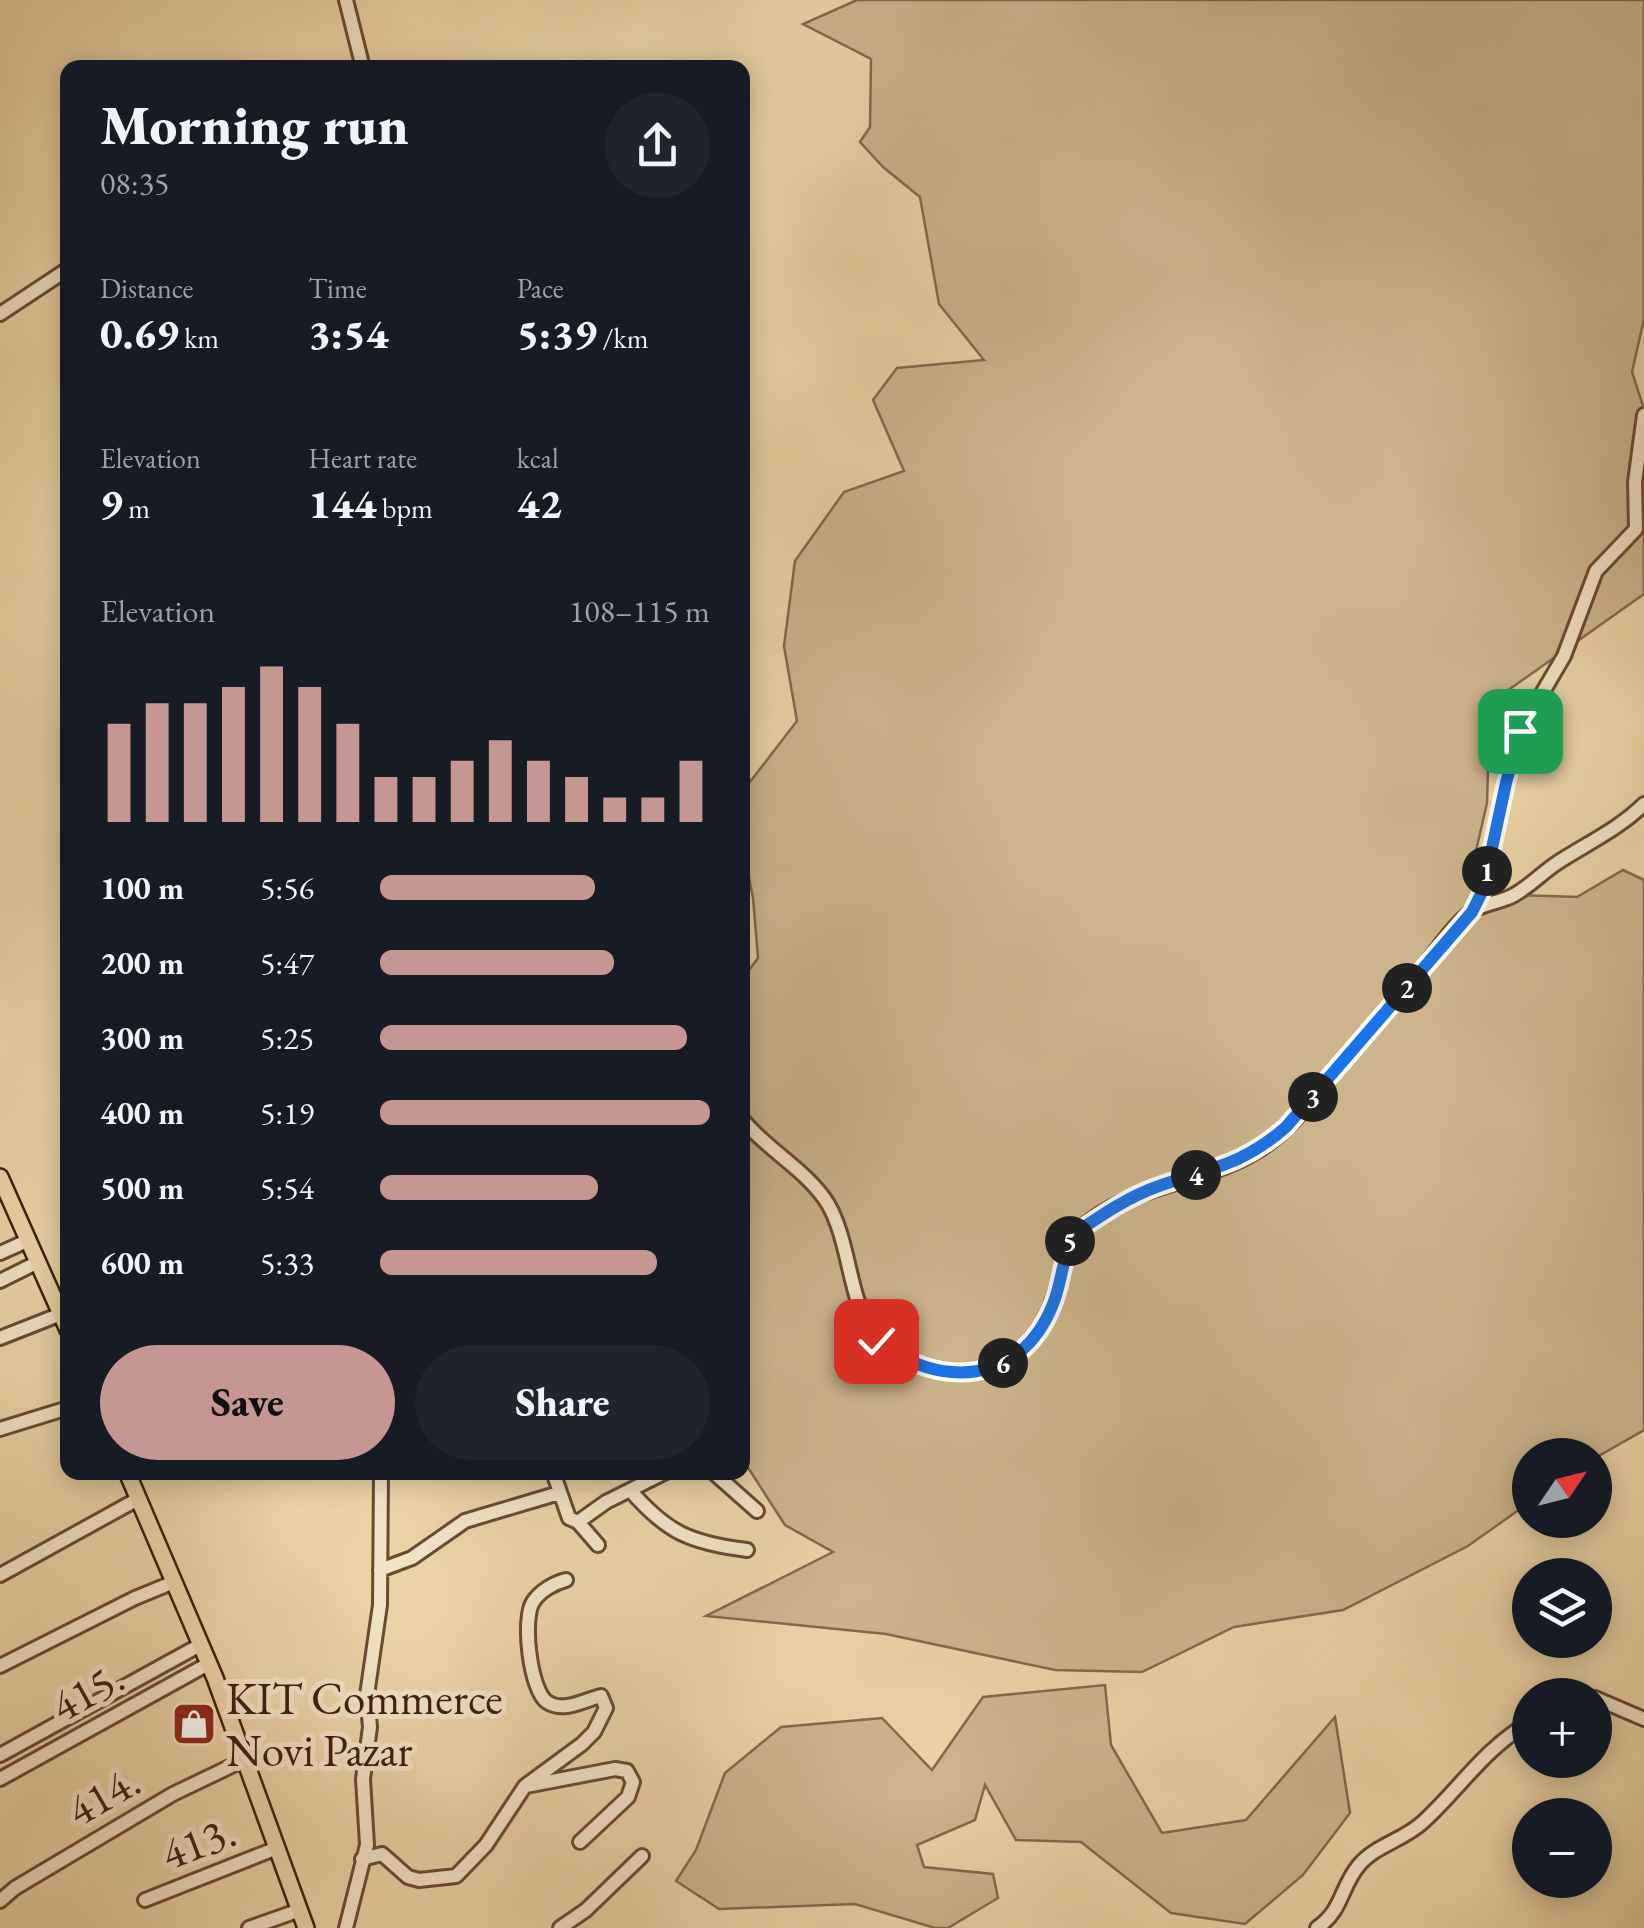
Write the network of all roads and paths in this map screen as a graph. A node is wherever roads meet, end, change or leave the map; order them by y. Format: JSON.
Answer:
{"nodes":[{"id":1,"x":346,"y":0,"type":"edge"},
{"id":2,"x":361,"y":60,"type":"edge"},
{"id":3,"x":60,"y":274,"type":"edge"},
{"id":4,"x":0,"y":314,"type":"edge"},
{"id":5,"x":1644,"y":415,"type":"edge"},
{"id":6,"x":1644,"y":804,"type":"edge"},
{"id":7,"x":1472,"y":912,"type":"junction"},
{"id":8,"x":750,"y":1129,"type":"edge"},
{"id":9,"x":0,"y":1176,"type":"edge"},
{"id":10,"x":29,"y":1240,"type":"junction"},
{"id":11,"x":0,"y":1253,"type":"edge"},
{"id":12,"x":38,"y":1262,"type":"junction"},
{"id":13,"x":0,"y":1281,"type":"edge"},
{"id":14,"x":60,"y":1313,"type":"edge"},
{"id":15,"x":60,"y":1323,"type":"edge"},
{"id":16,"x":0,"y":1338,"type":"edge"},
{"id":17,"x":60,"y":1410,"type":"edge"},
{"id":18,"x":0,"y":1429,"type":"edge"},
{"id":19,"x":130,"y":1480,"type":"edge"},
{"id":20,"x":383,"y":1480,"type":"edge"},
{"id":21,"x":555,"y":1480,"type":"edge"},
{"id":22,"x":649,"y":1480,"type":"edge"},
{"id":23,"x":722,"y":1480,"type":"edge"},
{"id":24,"x":630,"y":1490,"type":"junction"},
{"id":25,"x":559,"y":1493,"type":"junction"},
{"id":26,"x":138,"y":1499,"type":"junction"},
{"id":27,"x":757,"y":1512,"type":"dead end"},
{"id":28,"x":578,"y":1522,"type":"junction"},
{"id":29,"x":598,"y":1544,"type":"dead end"},
{"id":30,"x":747,"y":1550,"type":"dead end"},
{"id":31,"x":380,"y":1570,"type":"junction"},
{"id":32,"x":0,"y":1575,"type":"edge"},
{"id":33,"x":566,"y":1580,"type":"dead end"},
{"id":34,"x":174,"y":1582,"type":"junction"},
{"id":35,"x":200,"y":1644,"type":"junction"},
{"id":36,"x":208,"y":1664,"type":"junction"},
{"id":37,"x":0,"y":1666,"type":"edge"},
{"id":38,"x":1612,"y":1705,"type":"edge"},
{"id":39,"x":1644,"y":1719,"type":"edge"},
{"id":40,"x":1512,"y":1735,"type":"edge"},
{"id":41,"x":0,"y":1755,"type":"edge"},
{"id":42,"x":246,"y":1760,"type":"junction"},
{"id":43,"x":0,"y":1779,"type":"edge"},
{"id":44,"x":525,"y":1786,"type":"junction"},
{"id":45,"x":580,"y":1842,"type":"dead end"},
{"id":46,"x":277,"y":1848,"type":"junction"},
{"id":47,"x":642,"y":1856,"type":"dead end"},
{"id":48,"x":362,"y":1859,"type":"junction"},
{"id":49,"x":145,"y":1900,"type":"dead end"},
{"id":50,"x":0,"y":1901,"type":"edge"},
{"id":51,"x":300,"y":1910,"type":"junction"},
{"id":52,"x":249,"y":1928,"type":"edge"},
{"id":53,"x":306,"y":1928,"type":"edge"},
{"id":54,"x":346,"y":1928,"type":"edge"},
{"id":55,"x":560,"y":1928,"type":"edge"},
{"id":56,"x":1317,"y":1928,"type":"edge"}],
"edges":[{"from":1,"to":2,"type":"street"},
{"from":3,"to":4,"type":"street"},
{"from":5,"to":7,"type":"street"},
{"from":6,"to":7,"type":"street"},
{"from":7,"to":8,"type":"street"},
{"from":9,"to":10,"type":"main road"},
{"from":10,"to":11,"type":"street"},
{"from":10,"to":12,"type":"main road"},
{"from":12,"to":13,"type":"street"},
{"from":12,"to":14,"type":"main road"},
{"from":15,"to":16,"type":"street"},
{"from":17,"to":18,"type":"street"},
{"from":19,"to":26,"type":"main road"},
{"from":20,"to":31,"type":"street"},
{"from":21,"to":25,"type":"street"},
{"from":22,"to":24,"type":"street"},
{"from":23,"to":27,"type":"street"},
{"from":24,"to":28,"type":"street"},
{"from":24,"to":30,"type":"street"},
{"from":25,"to":28,"type":"street"},
{"from":25,"to":31,"type":"street"},
{"from":26,"to":32,"type":"street"},
{"from":26,"to":34,"type":"main road"},
{"from":28,"to":29,"type":"street"},
{"from":31,"to":48,"type":"street"},
{"from":33,"to":44,"type":"street"},
{"from":34,"to":35,"type":"main road"},
{"from":34,"to":37,"type":"street"},
{"from":35,"to":36,"type":"main road"},
{"from":35,"to":41,"type":"street","name":"415."},
{"from":36,"to":42,"type":"main road"},
{"from":36,"to":43,"type":"street","name":"415."},
{"from":38,"to":39,"type":"street"},
{"from":40,"to":56,"type":"street"},
{"from":42,"to":46,"type":"main road"},
{"from":42,"to":50,"type":"street","name":"414."},
{"from":44,"to":45,"type":"street"},
{"from":44,"to":48,"type":"street"},
{"from":46,"to":49,"type":"street","name":"413."},
{"from":46,"to":51,"type":"main road"},
{"from":47,"to":55,"type":"street"},
{"from":48,"to":54,"type":"street"},
{"from":51,"to":52,"type":"street"},
{"from":51,"to":53,"type":"main road"}]}
